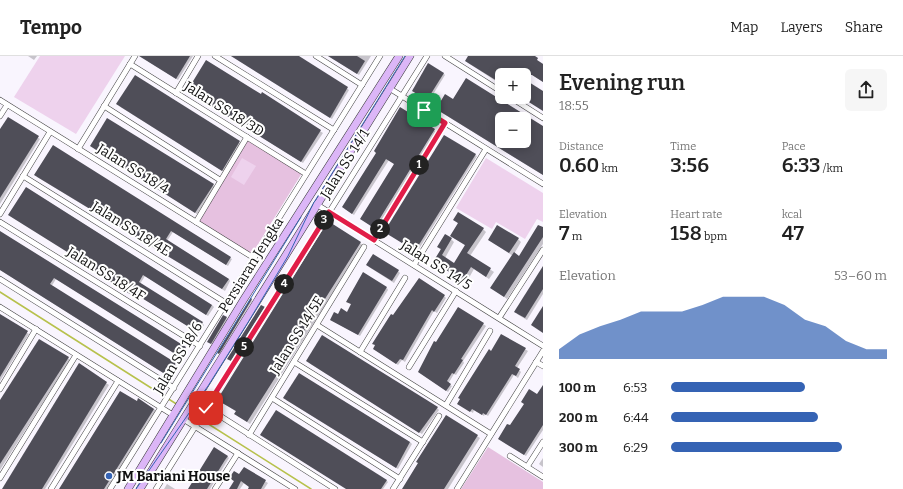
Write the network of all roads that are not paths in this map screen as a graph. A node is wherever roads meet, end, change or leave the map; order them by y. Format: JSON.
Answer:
{"nodes":[{"id":1,"x":135,"y":56,"type":"edge"},
{"id":2,"x":198,"y":56,"type":"edge"},
{"id":3,"x":215,"y":56,"type":"edge"},
{"id":4,"x":316,"y":56,"type":"edge"},
{"id":5,"x":380,"y":56,"type":"edge"},
{"id":6,"x":399,"y":56,"type":"edge"},
{"id":7,"x":410,"y":56,"type":"edge"},
{"id":8,"x":427,"y":56,"type":"edge"},
{"id":9,"x":444,"y":56,"type":"edge"},
{"id":10,"x":130,"y":64,"type":"junction"},
{"id":11,"x":381,"y":83,"type":"junction"},
{"id":12,"x":362,"y":85,"type":"junction"},
{"id":13,"x":389,"y":88,"type":"junction"},
{"id":14,"x":495,"y":88,"type":"edge"},
{"id":15,"x":176,"y":93,"type":"junction"},
{"id":16,"x":402,"y":96,"type":"junction"},
{"id":17,"x":0,"y":100,"type":"edge"},
{"id":18,"x":521,"y":104,"type":"edge"},
{"id":19,"x":7,"y":105,"type":"junction"},
{"id":20,"x":104,"y":106,"type":"junction"},
{"id":21,"x":0,"y":116,"type":"edge"},
{"id":22,"x":543,"y":118,"type":"edge"},
{"id":23,"x":445,"y":123,"type":"junction"},
{"id":24,"x":334,"y":130,"type":"junction"},
{"id":25,"x":50,"y":132,"type":"junction"},
{"id":26,"x":247,"y":137,"type":"junction"},
{"id":27,"x":78,"y":149,"type":"junction"},
{"id":28,"x":486,"y":149,"type":"junction"},
{"id":29,"x":306,"y":174,"type":"junction"},
{"id":30,"x":23,"y":176,"type":"junction"},
{"id":31,"x":220,"y":180,"type":"junction"},
{"id":32,"x":543,"y":184,"type":"edge"},
{"id":33,"x":316,"y":204,"type":"junction"},
{"id":34,"x":329,"y":212,"type":"junction"},
{"id":35,"x":0,"y":214,"type":"edge"},
{"id":36,"x":0,"y":222,"type":"edge"},
{"id":37,"x":196,"y":222,"type":"junction"},
{"id":38,"x":374,"y":240,"type":"junction"},
{"id":39,"x":364,"y":247,"type":"dead end"},
{"id":40,"x":543,"y":250,"type":"edge"},
{"id":41,"x":254,"y":258,"type":"junction"},
{"id":42,"x":414,"y":265,"type":"junction"},
{"id":43,"x":405,"y":278,"type":"dead end"},
{"id":44,"x":0,"y":279,"type":"edge"},
{"id":45,"x":456,"y":291,"type":"junction"},
{"id":46,"x":226,"y":303,"type":"junction"},
{"id":47,"x":0,"y":307,"type":"edge"},
{"id":48,"x":499,"y":318,"type":"junction"},
{"id":49,"x":317,"y":325,"type":"junction"},
{"id":50,"x":36,"y":329,"type":"junction"},
{"id":51,"x":490,"y":331,"type":"dead end"},
{"id":52,"x":200,"y":346,"type":"junction"},
{"id":53,"x":543,"y":346,"type":"edge"},
{"id":54,"x":543,"y":351,"type":"edge"},
{"id":55,"x":360,"y":352,"type":"junction"},
{"id":56,"x":76,"y":355,"type":"junction"},
{"id":57,"x":294,"y":362,"type":"junction"},
{"id":58,"x":536,"y":362,"type":"junction"},
{"id":59,"x":543,"y":366,"type":"edge"},
{"id":60,"x":408,"y":367,"type":"dead end"},
{"id":61,"x":118,"y":381,"type":"junction"},
{"id":62,"x":174,"y":388,"type":"junction"},
{"id":63,"x":0,"y":389,"type":"edge"},
{"id":64,"x":272,"y":398,"type":"junction"},
{"id":65,"x":195,"y":400,"type":"junction"},
{"id":66,"x":446,"y":405,"type":"junction"},
{"id":67,"x":162,"y":408,"type":"junction"},
{"id":68,"x":206,"y":408,"type":"junction"},
{"id":69,"x":186,"y":414,"type":"junction"},
{"id":70,"x":172,"y":415,"type":"junction"},
{"id":71,"x":439,"y":416,"type":"dead end"},
{"id":72,"x":195,"y":426,"type":"junction"},
{"id":73,"x":491,"y":434,"type":"junction"},
{"id":74,"x":249,"y":435,"type":"junction"},
{"id":75,"x":423,"y":442,"type":"junction"},
{"id":76,"x":543,"y":442,"type":"edge"},
{"id":77,"x":238,"y":453,"type":"junction"},
{"id":78,"x":510,"y":456,"type":"dead end"},
{"id":79,"x":527,"y":467,"type":"junction"},
{"id":80,"x":543,"y":477,"type":"edge"},
{"id":81,"x":0,"y":478,"type":"edge"},
{"id":82,"x":400,"y":479,"type":"junction"},
{"id":83,"x":52,"y":489,"type":"edge"},
{"id":84,"x":110,"y":489,"type":"edge"},
{"id":85,"x":128,"y":489,"type":"edge"},
{"id":86,"x":140,"y":489,"type":"edge"},
{"id":87,"x":156,"y":489,"type":"edge"},
{"id":88,"x":215,"y":489,"type":"edge"},
{"id":89,"x":295,"y":489,"type":"edge"},
{"id":90,"x":335,"y":489,"type":"edge"},
{"id":91,"x":393,"y":489,"type":"edge"},
{"id":92,"x":456,"y":489,"type":"edge"}],
"edges":[{"from":1,"to":10,"type":"street"},
{"from":2,"to":15,"type":"street"},
{"from":3,"to":24,"type":"street"},
{"from":4,"to":12,"type":"street"},
{"from":5,"to":12,"type":"street","name":"Jalan SS 18/6"},
{"from":6,"to":11,"type":"main road","name":"Persiaran Jengka"},
{"from":7,"to":13,"type":"main road","name":"Persiaran Jengka"},
{"from":8,"to":16,"type":"street","name":"Jalan SS 14/1"},
{"from":9,"to":14,"type":"street"},
{"from":10,"to":15,"type":"street","name":"Jalan SS 18/3D"},
{"from":10,"to":20,"type":"street"},
{"from":11,"to":13,"type":"main road"},
{"from":11,"to":70,"type":"main road","name":"Persiaran Jengka"},
{"from":12,"to":24,"type":"street","name":"Jalan SS 18/6"},
{"from":13,"to":16,"type":"street"},
{"from":13,"to":33,"type":"main road","name":"Persiaran Jengka"},
{"from":15,"to":26,"type":"street","name":"Jalan SS 18/3D"},
{"from":16,"to":23,"type":"street"},
{"from":16,"to":34,"type":"street","name":"Jalan SS 14/1"},
{"from":17,"to":19,"type":"street","name":"Jalan SS 18/4"},
{"from":18,"to":22,"type":"street"},
{"from":19,"to":21,"type":"street"},
{"from":19,"to":25,"type":"street","name":"Jalan SS 18/4"},
{"from":20,"to":27,"type":"street"},
{"from":20,"to":31,"type":"street"},
{"from":23,"to":28,"type":"street"},
{"from":23,"to":38,"type":"street"},
{"from":24,"to":29,"type":"street","name":"Jalan SS 18/6"},
{"from":25,"to":27,"type":"street","name":"Jalan SS 18/4"},
{"from":25,"to":30,"type":"street"},
{"from":26,"to":29,"type":"street","name":"Jalan SS 18/3D"},
{"from":26,"to":31,"type":"street"},
{"from":27,"to":37,"type":"street","name":"Jalan SS 18/4"},
{"from":28,"to":32,"type":"street"},
{"from":28,"to":42,"type":"street"},
{"from":29,"to":41,"type":"street","name":"Jalan SS 18/6"},
{"from":30,"to":35,"type":"street"},
{"from":30,"to":46,"type":"street","name":"Jalan SS 18/4E"},
{"from":31,"to":37,"type":"street"},
{"from":33,"to":34,"type":"street","name":"Jalan SS 14/5"},
{"from":33,"to":65,"type":"main road","name":"Persiaran Jengka"},
{"from":34,"to":38,"type":"street","name":"Jalan SS 14/5"},
{"from":34,"to":68,"type":"street","name":"Jalan SS 14/1"},
{"from":36,"to":52,"type":"street","name":"Jalan SS 18/4F"},
{"from":37,"to":41,"type":"street","name":"Jalan SS 18/4"},
{"from":38,"to":42,"type":"street","name":"Jalan SS 14/5"},
{"from":39,"to":49,"type":"street","name":"Jalan SS 14/5E"},
{"from":40,"to":48,"type":"street"},
{"from":41,"to":46,"type":"street","name":"Jalan SS 18/6"},
{"from":42,"to":45,"type":"street","name":"Jalan SS 14/5"},
{"from":43,"to":55,"type":"street"},
{"from":44,"to":62,"type":"street"},
{"from":45,"to":48,"type":"street","name":"Jalan SS 14/5"},
{"from":45,"to":60,"type":"street"},
{"from":46,"to":52,"type":"street","name":"Jalan SS 18/6"},
{"from":47,"to":50,"type":"street"},
{"from":48,"to":53,"type":"street","name":"Jalan SS 14/5"},
{"from":49,"to":55,"type":"street"},
{"from":49,"to":57,"type":"street","name":"Jalan SS 14/5E"},
{"from":50,"to":56,"type":"street"},
{"from":50,"to":63,"type":"street"},
{"from":51,"to":66,"type":"street"},
{"from":52,"to":62,"type":"street","name":"Jalan SS 18/6"},
{"from":54,"to":58,"type":"street"},
{"from":55,"to":66,"type":"street"},
{"from":56,"to":61,"type":"street"},
{"from":56,"to":81,"type":"street"},
{"from":57,"to":64,"type":"street","name":"Jalan SS 14/5E"},
{"from":57,"to":75,"type":"street"},
{"from":58,"to":59,"type":"street"},
{"from":58,"to":73,"type":"street"},
{"from":61,"to":67,"type":"street"},
{"from":61,"to":83,"type":"street"},
{"from":62,"to":67,"type":"street","name":"Jalan SS 18/6"},
{"from":64,"to":74,"type":"street","name":"Jalan SS 14/5E"},
{"from":64,"to":82,"type":"street"},
{"from":65,"to":68,"type":"street"},
{"from":65,"to":69,"type":"main road","name":"Persiaran Jengka"},
{"from":66,"to":73,"type":"street"},
{"from":67,"to":70,"type":"street"},
{"from":67,"to":84,"type":"street","name":"Jalan SS 18/6"},
{"from":68,"to":72,"type":"street","name":"Jalan SS 14/1"},
{"from":68,"to":74,"type":"street"},
{"from":69,"to":72,"type":"street"},
{"from":69,"to":86,"type":"main road","name":"Persiaran Jengka"},
{"from":70,"to":85,"type":"main road","name":"Persiaran Jengka"},
{"from":71,"to":75,"type":"street"},
{"from":72,"to":77,"type":"street"},
{"from":72,"to":87,"type":"street","name":"Jalan SS 14/1"},
{"from":73,"to":92,"type":"street"},
{"from":74,"to":90,"type":"street"},
{"from":75,"to":82,"type":"street"},
{"from":76,"to":79,"type":"street"},
{"from":77,"to":88,"type":"street"},
{"from":77,"to":89,"type":"street"},
{"from":78,"to":79,"type":"street"},
{"from":79,"to":80,"type":"street"},
{"from":82,"to":91,"type":"street"}]}
